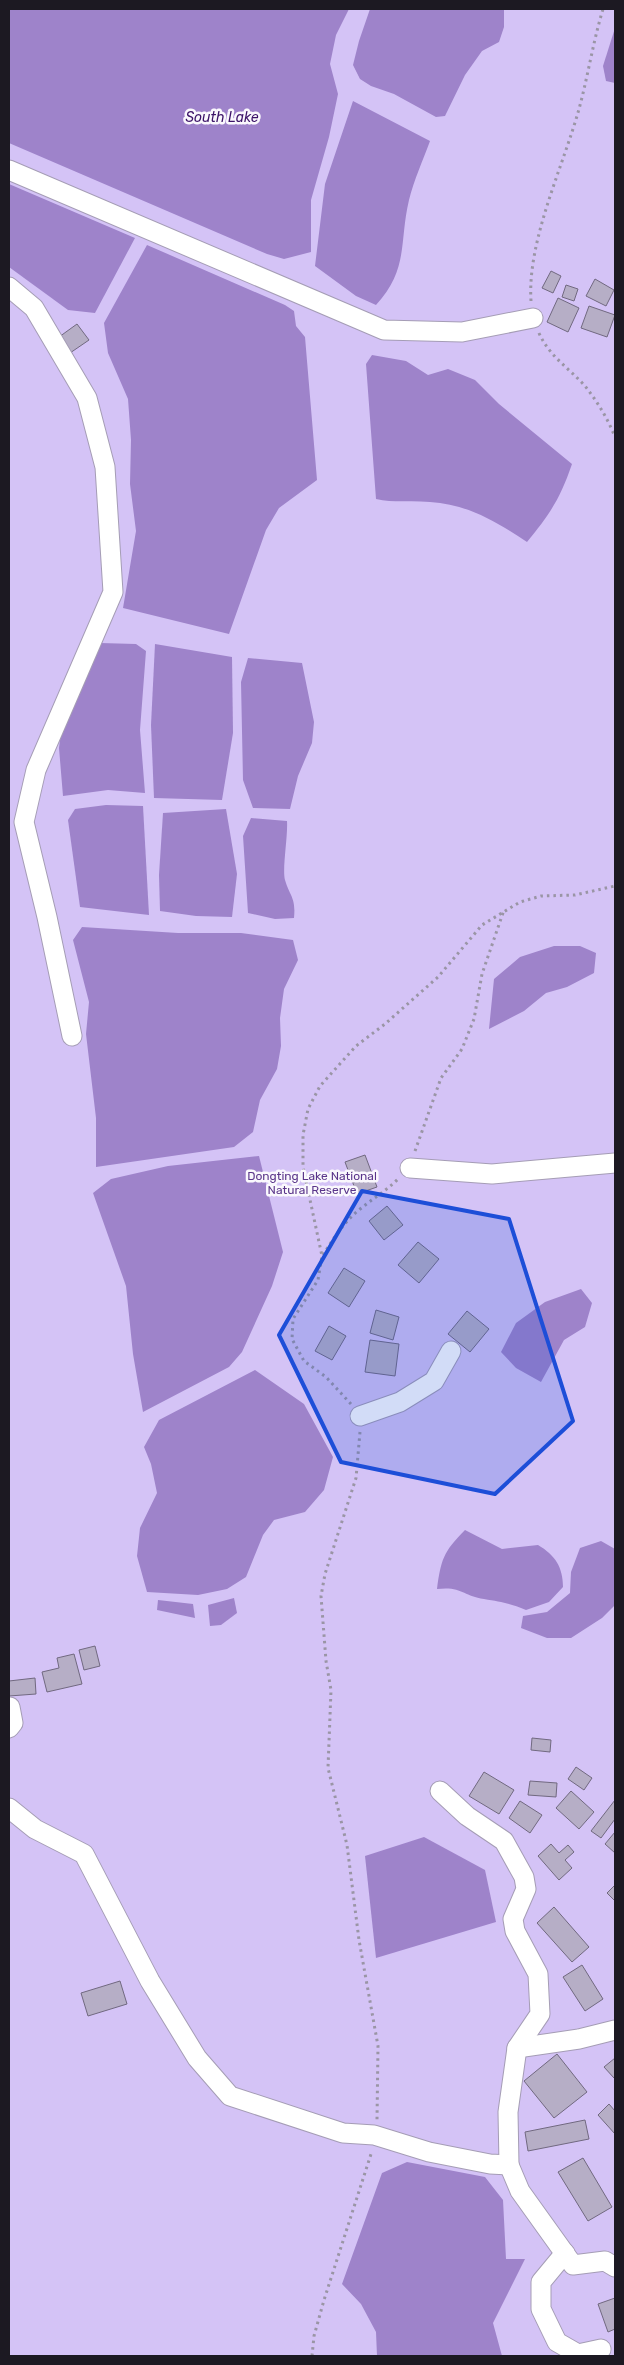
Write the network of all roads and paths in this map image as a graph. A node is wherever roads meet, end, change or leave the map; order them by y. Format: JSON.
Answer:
{"nodes":[{"id":1,"x":603,"y":9,"type":"edge"},
{"id":2,"x":9,"y":170,"type":"edge"},
{"id":3,"x":9,"y":287,"type":"edge"},
{"id":4,"x":532,"y":318,"type":"junction"},
{"id":5,"x":615,"y":437,"type":"edge"},
{"id":6,"x":615,"y":886,"type":"edge"},
{"id":7,"x":504,"y":909,"type":"junction"},
{"id":8,"x":72,"y":1036,"type":"dead end"},
{"id":9,"x":615,"y":1163,"type":"edge"},
{"id":10,"x":410,"y":1168,"type":"junction"},
{"id":11,"x":322,"y":1256,"type":"junction"},
{"id":12,"x":451,"y":1351,"type":"dead end"},
{"id":13,"x":360,"y":1416,"type":"junction"},
{"id":14,"x":10,"y":1707,"type":"dead end"},
{"id":15,"x":9,"y":1728,"type":"edge"},
{"id":16,"x":440,"y":1791,"type":"dead end"},
{"id":17,"x":9,"y":1808,"type":"edge"},
{"id":18,"x":615,"y":2030,"type":"edge"},
{"id":19,"x":517,"y":2048,"type":"junction"},
{"id":20,"x":374,"y":2135,"type":"junction"},
{"id":21,"x":510,"y":2165,"type":"junction"},
{"id":22,"x":564,"y":2253,"type":"junction"},
{"id":23,"x":615,"y":2267,"type":"edge"},
{"id":24,"x":312,"y":2356,"type":"edge"},
{"id":25,"x":588,"y":2356,"type":"edge"}],
"edges":[{"from":1,"to":4,"type":"path"},
{"from":2,"to":4,"type":"street"},
{"from":3,"to":8,"type":"street"},
{"from":4,"to":5,"type":"path"},
{"from":6,"to":7,"type":"path"},
{"from":7,"to":10,"type":"path"},
{"from":7,"to":11,"type":"path"},
{"from":9,"to":10,"type":"street"},
{"from":10,"to":11,"type":"path"},
{"from":11,"to":13,"type":"path"},
{"from":12,"to":13,"type":"street"},
{"from":13,"to":20,"type":"path"},
{"from":14,"to":15,"type":"street"},
{"from":16,"to":19,"type":"street"},
{"from":17,"to":20,"type":"street"},
{"from":18,"to":19,"type":"street"},
{"from":19,"to":21,"type":"street"},
{"from":20,"to":21,"type":"street"},
{"from":20,"to":24,"type":"path"},
{"from":21,"to":22,"type":"street"},
{"from":22,"to":23,"type":"street"},
{"from":22,"to":25,"type":"street"}]}
